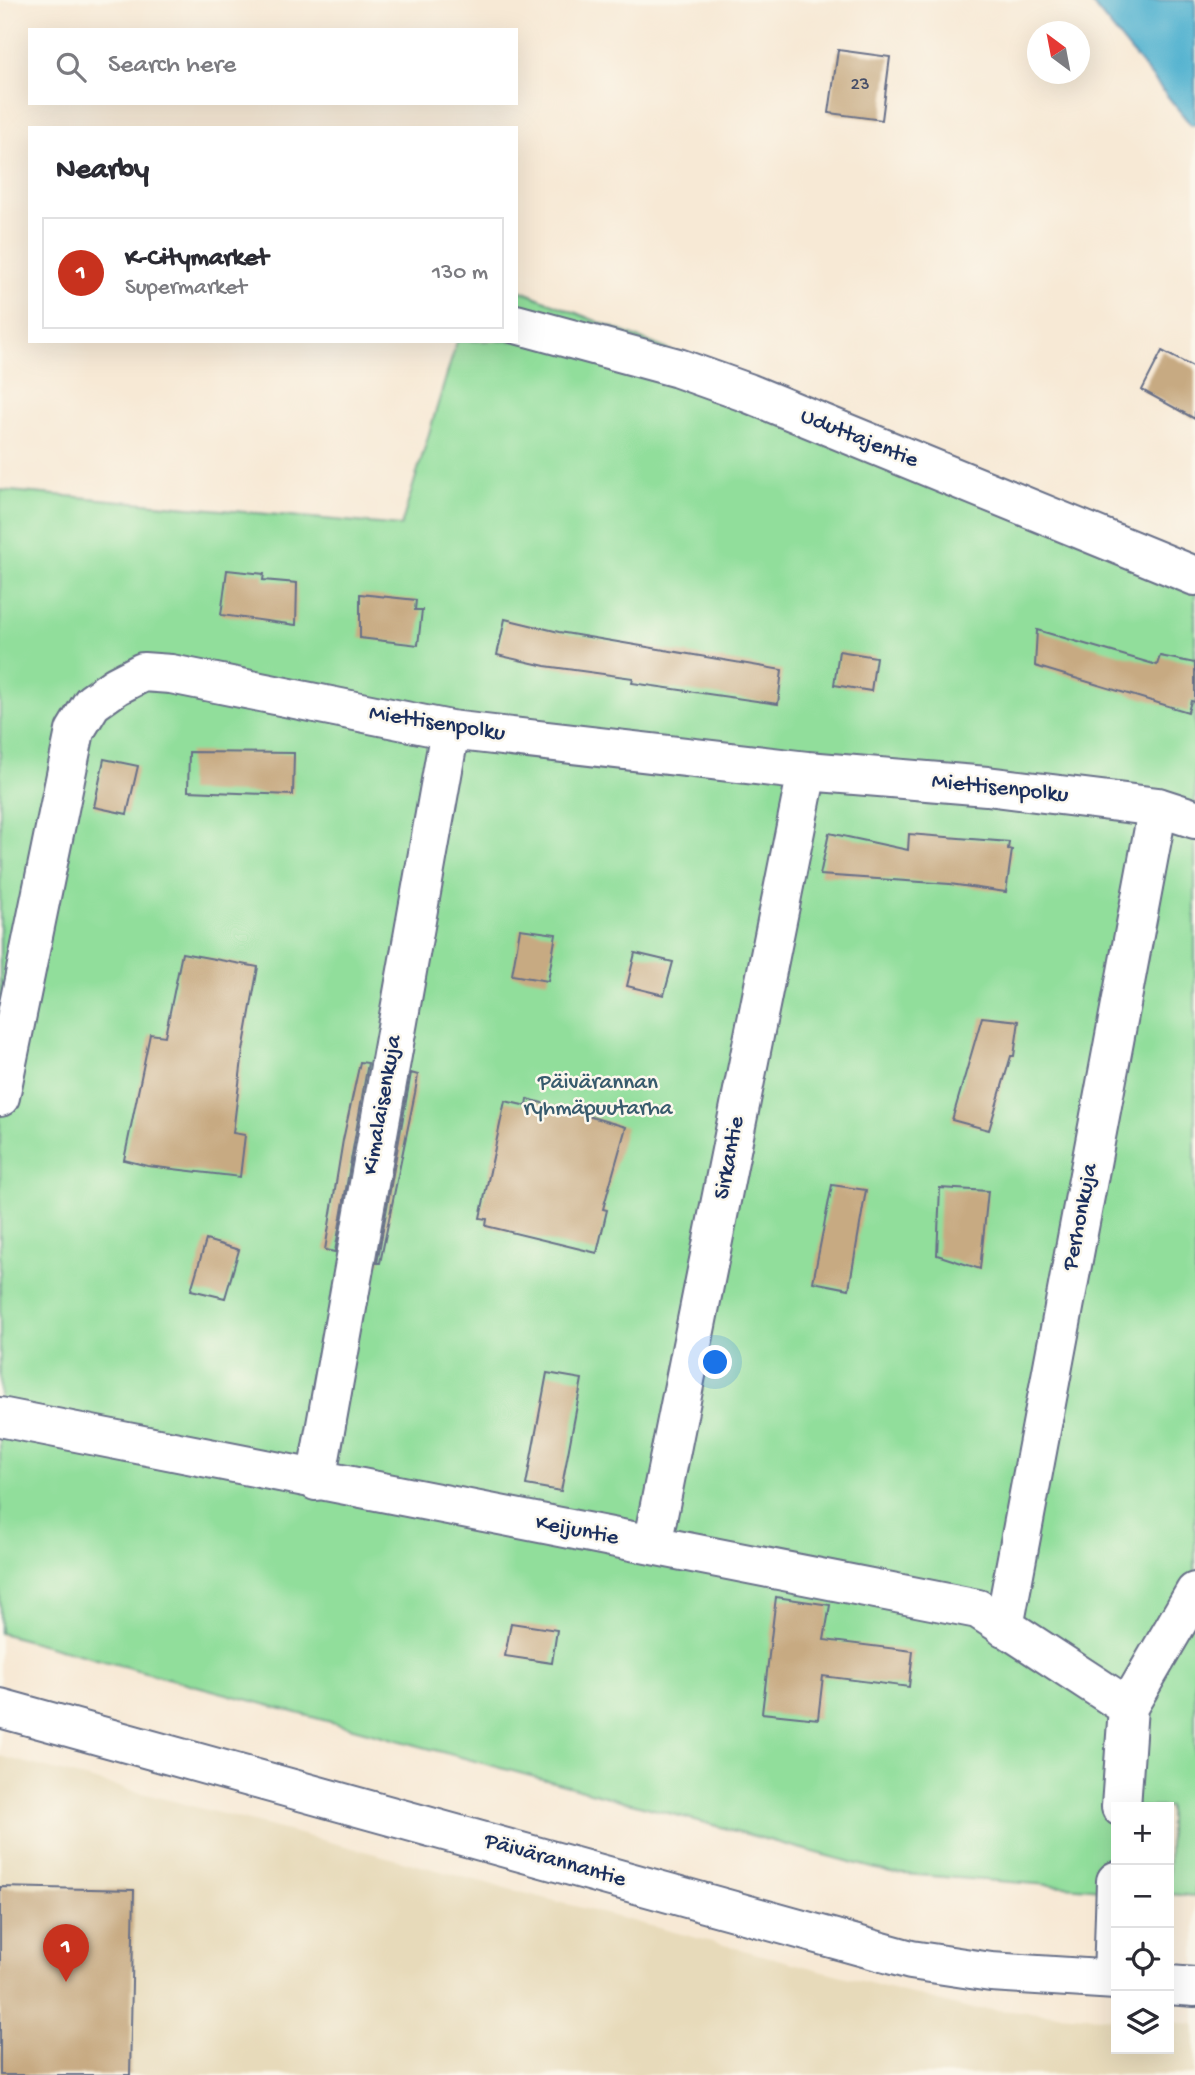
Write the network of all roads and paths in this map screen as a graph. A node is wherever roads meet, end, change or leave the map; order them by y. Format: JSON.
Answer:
{"nodes":[{"id":1,"x":518,"y":325,"type":"edge"},
{"id":2,"x":1195,"y":576,"type":"edge"},
{"id":3,"x":450,"y":730,"type":"junction"},
{"id":4,"x":807,"y":771,"type":"junction"},
{"id":5,"x":1158,"y":807,"type":"junction"},
{"id":6,"x":1195,"y":819,"type":"edge"},
{"id":7,"x":0,"y":1097,"type":"edge"},
{"id":8,"x":0,"y":1417,"type":"edge"},
{"id":9,"x":316,"y":1480,"type":"junction"},
{"id":10,"x":652,"y":1545,"type":"junction"},
{"id":11,"x":1195,"y":1592,"type":"edge"},
{"id":12,"x":1004,"y":1627,"type":"junction"},
{"id":13,"x":1128,"y":1707,"type":"junction"},
{"id":14,"x":0,"y":1708,"type":"edge"},
{"id":15,"x":1121,"y":1802,"type":"edge"},
{"id":16,"x":1111,"y":1980,"type":"edge"},
{"id":17,"x":1174,"y":1985,"type":"edge"},
{"id":18,"x":1195,"y":1987,"type":"edge"}],
"edges":[{"from":1,"to":2,"type":"street","name":"Uduttajentie"},
{"from":3,"to":4,"type":"street","name":"Miettisenpolku"},
{"from":3,"to":7,"type":"street","name":"Miettisenpolku"},
{"from":3,"to":9,"type":"street","name":"Kimalaisenkuja"},
{"from":4,"to":5,"type":"street","name":"Miettisenpolku"},
{"from":4,"to":10,"type":"street","name":"Sirkantie"},
{"from":5,"to":6,"type":"street","name":"Miettisenpolku"},
{"from":5,"to":12,"type":"street","name":"Perhonkuja"},
{"from":8,"to":9,"type":"street","name":"Keijuntie"},
{"from":9,"to":10,"type":"street","name":"Keijuntie"},
{"from":10,"to":12,"type":"street","name":"Keijuntie"},
{"from":11,"to":13,"type":"street"},
{"from":12,"to":13,"type":"street","name":"Keijuntie"},
{"from":13,"to":15,"type":"street"},
{"from":14,"to":16,"type":"street","name":"Päivärannantie"},
{"from":17,"to":18,"type":"street"}]}
